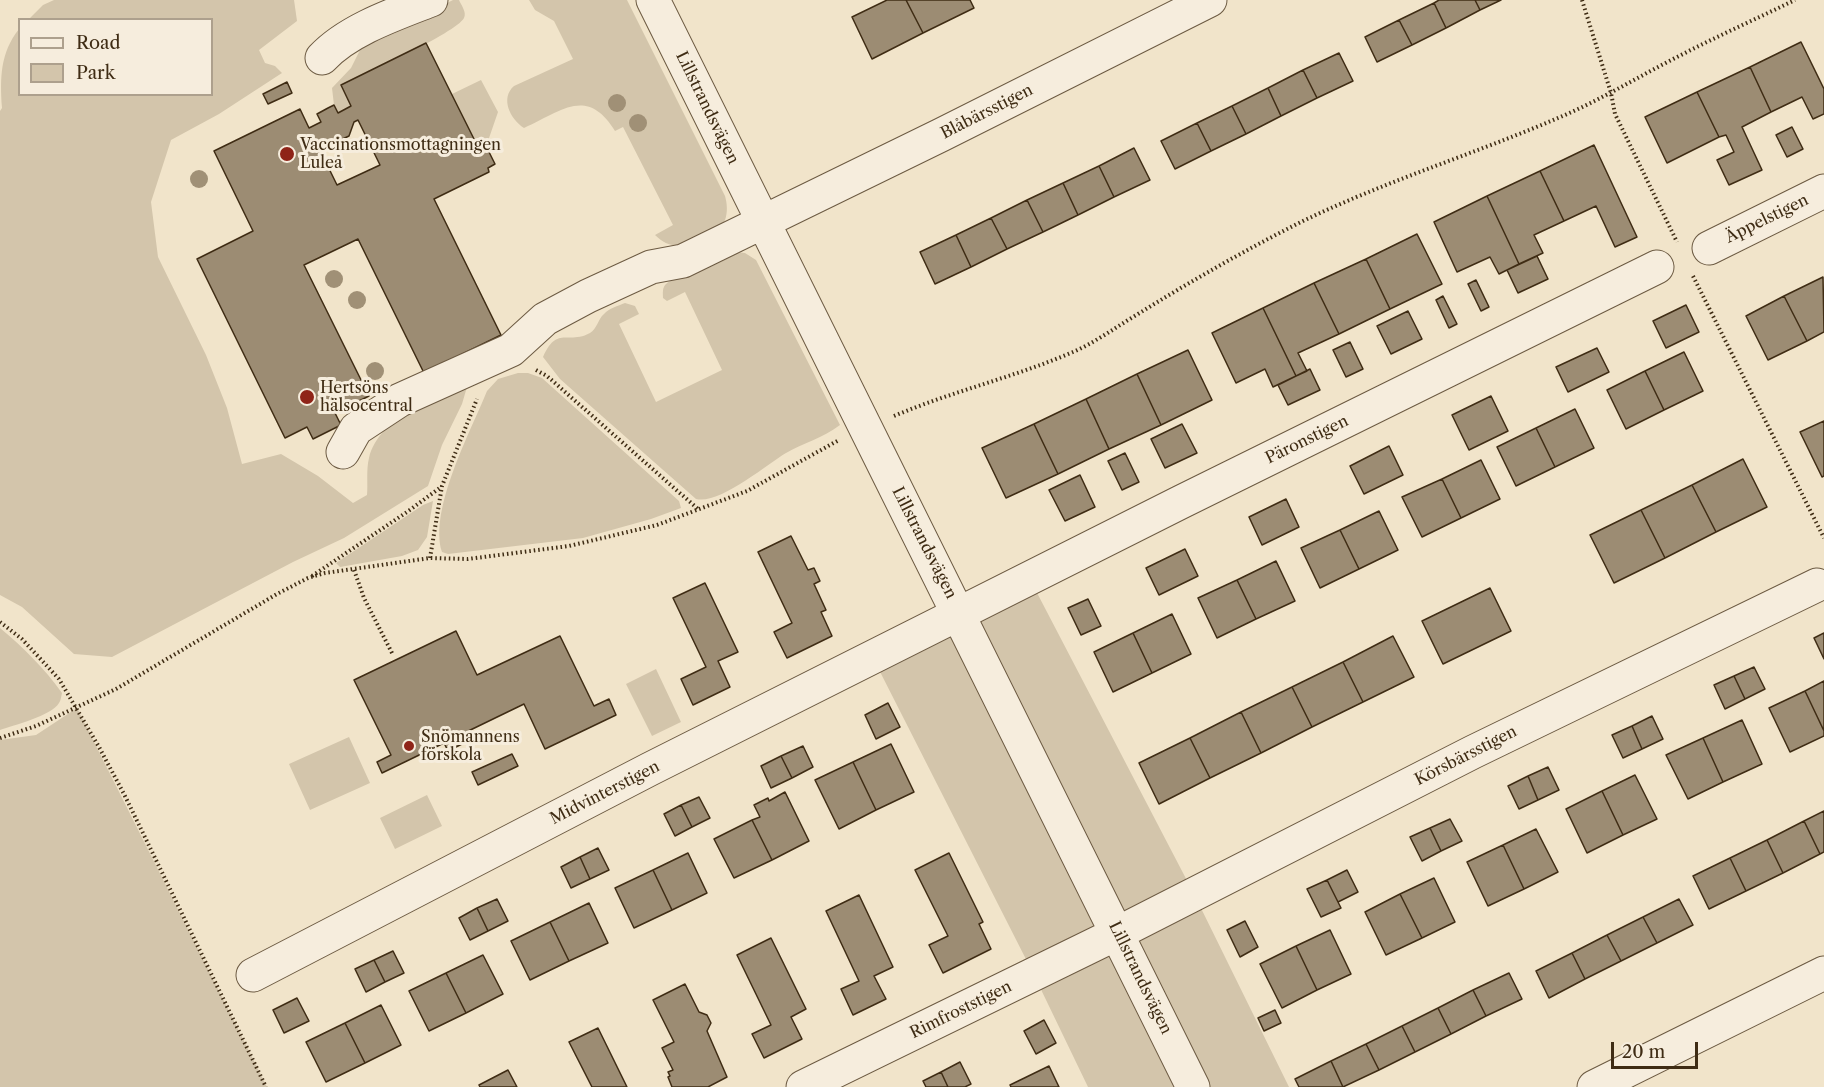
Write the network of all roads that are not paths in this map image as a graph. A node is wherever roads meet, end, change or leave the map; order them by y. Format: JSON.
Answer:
{"nodes":[{"id":1,"x":430,"y":0,"type":"edge"},
{"id":2,"x":653,"y":0,"type":"edge"},
{"id":3,"x":1210,"y":0,"type":"edge"},
{"id":4,"x":322,"y":58,"type":"dead end"},
{"id":5,"x":1824,"y":191,"type":"edge"},
{"id":6,"x":763,"y":221,"type":"junction"},
{"id":7,"x":1709,"y":248,"type":"dead end"},
{"id":8,"x":1657,"y":267,"type":"dead end"},
{"id":9,"x":343,"y":452,"type":"dead end"},
{"id":10,"x":1817,"y":585,"type":"dead end"},
{"id":11,"x":959,"y":614,"type":"junction"},
{"id":12,"x":1118,"y":933,"type":"junction"},
{"id":13,"x":1824,"y":973,"type":"edge"},
{"id":14,"x":253,"y":975,"type":"dead end"},
{"id":15,"x":803,"y":1087,"type":"edge"},
{"id":16,"x":1193,"y":1087,"type":"edge"},
{"id":17,"x":1594,"y":1087,"type":"edge"}],
"edges":[{"from":1,"to":4,"type":"street"},
{"from":2,"to":6,"type":"street","name":"Lillstrandsvägen"},
{"from":3,"to":6,"type":"street","name":"Blåbärsstigen"},
{"from":5,"to":7,"type":"street","name":"Äppelstigen"},
{"from":6,"to":9,"type":"street","name":"Blåbärsstigen"},
{"from":6,"to":11,"type":"street","name":"Lillstrandsvägen"},
{"from":8,"to":11,"type":"street","name":"Päronstigen"},
{"from":10,"to":12,"type":"street","name":"Körsbärsstigen"},
{"from":11,"to":12,"type":"street","name":"Lillstrandsvägen"},
{"from":11,"to":14,"type":"street","name":"Midvinterstigen"},
{"from":12,"to":15,"type":"street","name":"Rimfroststigen"},
{"from":12,"to":16,"type":"street","name":"Lillstrandsvägen"},
{"from":13,"to":17,"type":"street"}]}
